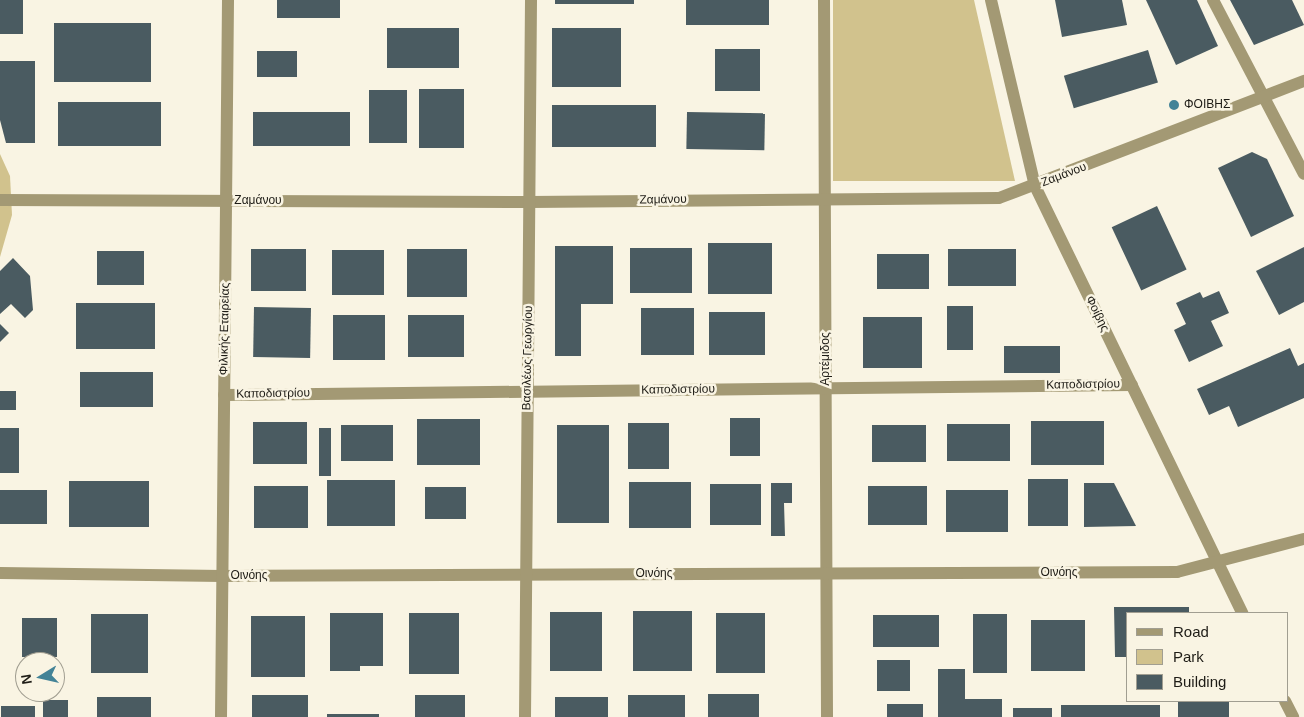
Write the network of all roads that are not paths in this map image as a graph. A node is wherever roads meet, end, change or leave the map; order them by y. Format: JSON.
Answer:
{"nodes":[{"id":1,"x":228,"y":0,"type":"edge"},
{"id":2,"x":532,"y":0,"type":"edge"},
{"id":3,"x":824,"y":0,"type":"edge"},
{"id":4,"x":991,"y":0,"type":"edge"},
{"id":5,"x":1213,"y":0,"type":"edge"},
{"id":6,"x":1304,"y":81,"type":"edge"},
{"id":7,"x":1266,"y":96,"type":"junction"},
{"id":8,"x":1304,"y":174,"type":"edge"},
{"id":9,"x":1035,"y":186,"type":"junction"},
{"id":10,"x":825,"y":198,"type":"junction"},
{"id":11,"x":0,"y":200,"type":"edge"},
{"id":12,"x":226,"y":201,"type":"junction"},
{"id":13,"x":530,"y":202,"type":"junction"},
{"id":14,"x":1132,"y":385,"type":"junction"},
{"id":15,"x":826,"y":388,"type":"junction"},
{"id":16,"x":528,"y":392,"type":"junction"},
{"id":17,"x":224,"y":395,"type":"junction"},
{"id":18,"x":1304,"y":539,"type":"edge"},
{"id":19,"x":1218,"y":562,"type":"junction"},
{"id":20,"x":0,"y":573,"type":"edge"},
{"id":21,"x":826,"y":574,"type":"junction"},
{"id":22,"x":526,"y":575,"type":"junction"},
{"id":23,"x":222,"y":576,"type":"junction"},
{"id":24,"x":1242,"y":612,"type":"edge"},
{"id":25,"x":1286,"y":702,"type":"edge"},
{"id":26,"x":221,"y":717,"type":"edge"},
{"id":27,"x":525,"y":717,"type":"edge"},
{"id":28,"x":827,"y":717,"type":"edge"},
{"id":29,"x":1293,"y":717,"type":"edge"}],
"edges":[{"from":1,"to":12,"type":"street","name":"Φιλικής Εταιρείας"},
{"from":2,"to":13,"type":"street","name":"Βασιλέως Γεωργίου"},
{"from":3,"to":10,"type":"street","name":"Αρτέμιδος"},
{"from":4,"to":9,"type":"street","name":"Φοίβης"},
{"from":5,"to":7,"type":"street"},
{"from":6,"to":7,"type":"street","name":"Ζαμάνου"},
{"from":7,"to":8,"type":"street"},
{"from":7,"to":9,"type":"street","name":"Ζαμάνου"},
{"from":9,"to":10,"type":"street","name":"Ζαμάνου"},
{"from":9,"to":14,"type":"street","name":"Φοίβης"},
{"from":10,"to":13,"type":"street","name":"Ζαμάνου"},
{"from":10,"to":15,"type":"street","name":"Αρτέμιδος"},
{"from":11,"to":12,"type":"street","name":"Ζαμάνου"},
{"from":12,"to":13,"type":"street","name":"Ζαμάνου"},
{"from":12,"to":17,"type":"street","name":"Φιλικής Εταιρείας"},
{"from":13,"to":16,"type":"street","name":"Βασιλέως Γεωργίου"},
{"from":14,"to":15,"type":"street","name":"Καποδιστρίου"},
{"from":14,"to":19,"type":"street","name":"Φοίβης"},
{"from":15,"to":16,"type":"street","name":"Καποδιστρίου"},
{"from":15,"to":21,"type":"street","name":"Αρτέμιδος"},
{"from":16,"to":17,"type":"street","name":"Καποδιστρίου"},
{"from":16,"to":22,"type":"street","name":"Βασιλέως Γεωργίου"},
{"from":17,"to":23,"type":"street","name":"Φιλικής Εταιρείας"},
{"from":18,"to":19,"type":"street","name":"Οινόης"},
{"from":19,"to":21,"type":"street","name":"Οινόης"},
{"from":19,"to":24,"type":"street","name":"Φοίβης"},
{"from":20,"to":23,"type":"street","name":"Οινόης"},
{"from":21,"to":22,"type":"street","name":"Οινόης"},
{"from":21,"to":28,"type":"street","name":"Αρτέμιδος"},
{"from":22,"to":23,"type":"street","name":"Οινόης"},
{"from":22,"to":27,"type":"street","name":"Βασιλέως Γεωργίου"},
{"from":23,"to":26,"type":"street","name":"Φιλικής Εταιρείας"},
{"from":25,"to":29,"type":"street"}]}
